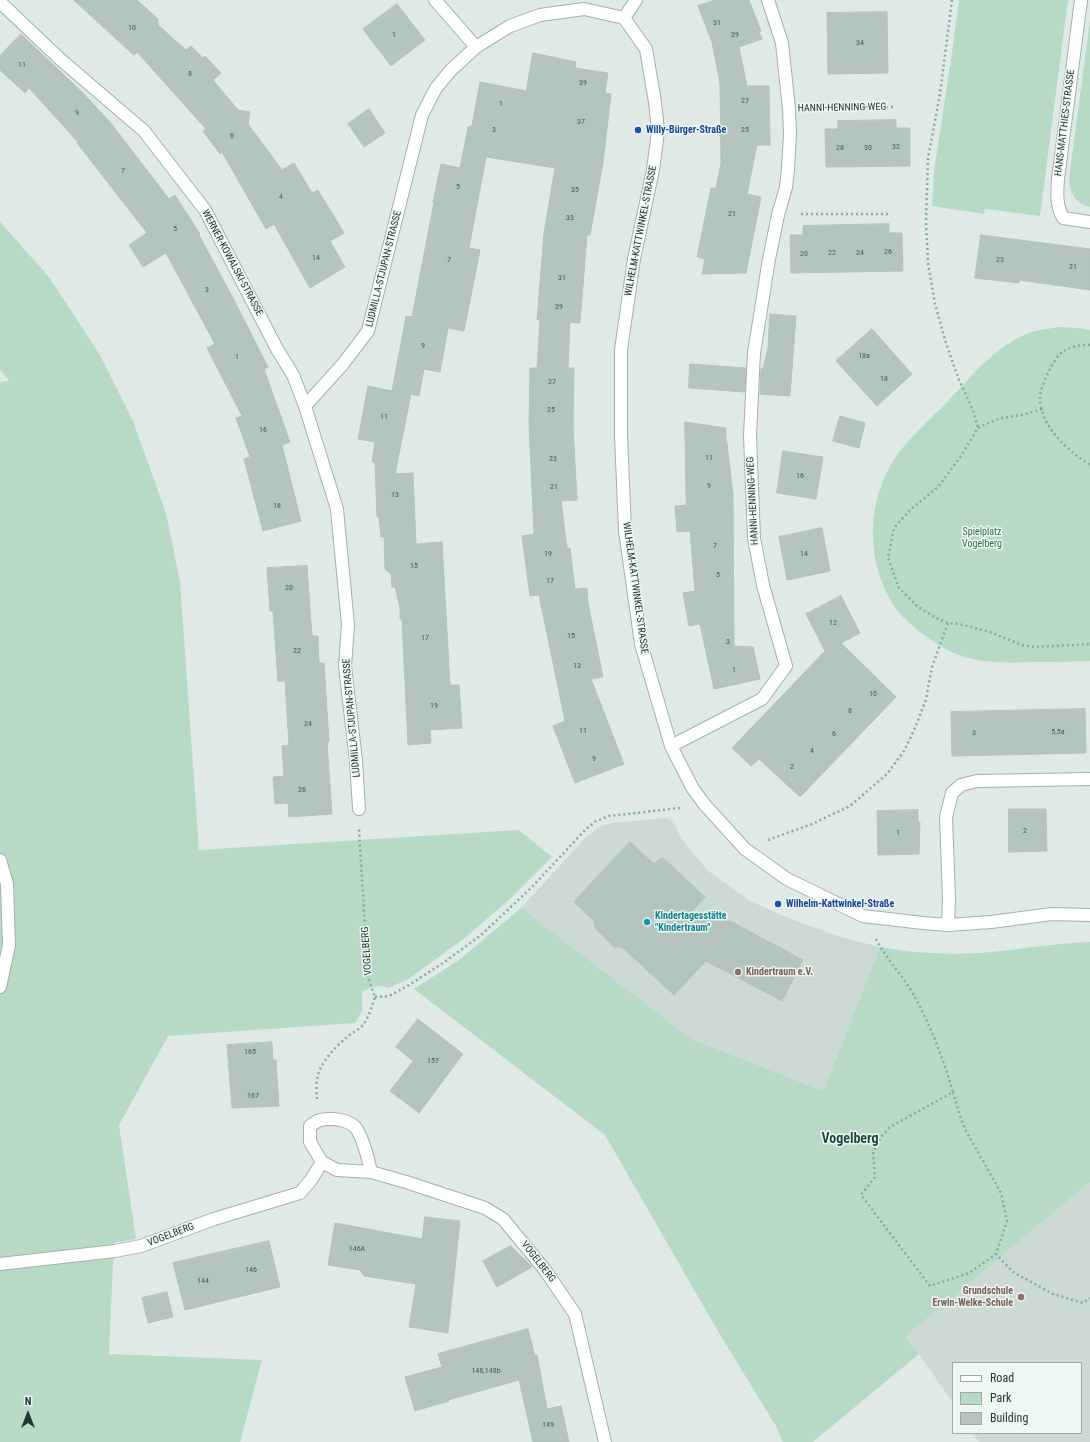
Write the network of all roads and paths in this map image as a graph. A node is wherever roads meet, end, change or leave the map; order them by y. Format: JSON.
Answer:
{"nodes":[{"id":1,"x":435,"y":0,"type":"edge"},
{"id":2,"x":636,"y":0,"type":"edge"},
{"id":3,"x":768,"y":0,"type":"edge"},
{"id":4,"x":952,"y":0,"type":"edge"},
{"id":5,"x":1081,"y":0,"type":"edge"},
{"id":6,"x":0,"y":2,"type":"edge"},
{"id":7,"x":624,"y":18,"type":"junction"},
{"id":8,"x":476,"y":46,"type":"junction"},
{"id":9,"x":894,"y":107,"type":"dead end"},
{"id":10,"x":789,"y":109,"type":"junction"},
{"id":11,"x":888,"y":214,"type":"dead end"},
{"id":12,"x":778,"y":215,"type":"junction"},
{"id":13,"x":1090,"y":222,"type":"edge"},
{"id":14,"x":1090,"y":345,"type":"edge"},
{"id":15,"x":305,"y":406,"type":"junction"},
{"id":16,"x":1042,"y":409,"type":"junction"},
{"id":17,"x":978,"y":428,"type":"junction"},
{"id":18,"x":1090,"y":465,"type":"edge"},
{"id":19,"x":948,"y":623,"type":"junction"},
{"id":20,"x":1090,"y":644,"type":"edge"},
{"id":21,"x":671,"y":746,"type":"junction"},
{"id":22,"x":1090,"y":779,"type":"edge"},
{"id":23,"x":705,"y":805,"type":"junction"},
{"id":24,"x":359,"y":808,"type":"joint"},
{"id":25,"x":786,"y":833,"type":"dead end"},
{"id":26,"x":0,"y":860,"type":"edge"},
{"id":27,"x":1090,"y":914,"type":"edge"},
{"id":28,"x":863,"y":916,"type":"junction"},
{"id":29,"x":948,"y":924,"type":"junction"},
{"id":30,"x":0,"y":987,"type":"edge"},
{"id":31,"x":375,"y":996,"type":"junction"},
{"id":32,"x":953,"y":1092,"type":"junction"},
{"id":33,"x":318,"y":1119,"type":"junction"},
{"id":34,"x":322,"y":1162,"type":"junction"},
{"id":35,"x":372,"y":1172,"type":"junction"},
{"id":36,"x":996,"y":1254,"type":"junction"},
{"id":37,"x":0,"y":1264,"type":"edge"},
{"id":38,"x":1090,"y":1298,"type":"edge"},
{"id":39,"x":605,"y":1442,"type":"edge"}],
"edges":[{"from":1,"to":8,"type":"street"},
{"from":2,"to":7,"type":"street"},
{"from":3,"to":10,"type":"street","name":"HANNI-HENNING-WEG"},
{"from":4,"to":17,"type":"path"},
{"from":5,"to":13,"type":"street","name":"HANS-MATTHIES-STRASSE"},
{"from":6,"to":15,"type":"street","name":"WERNER-KOWALSKI-STRASSE"},
{"from":7,"to":8,"type":"street","name":"LUDMILLA-STJUPAN-STRASSE"},
{"from":7,"to":21,"type":"street","name":"WILHELM-KATTWINKEL-STRASSE"},
{"from":8,"to":15,"type":"street","name":"LUDMILLA-STJUPAN-STRASSE"},
{"from":9,"to":10,"type":"path","name":"HANNI-HENNING-WEG"},
{"from":10,"to":12,"type":"street","name":"HANNI-HENNING-WEG"},
{"from":11,"to":12,"type":"path"},
{"from":12,"to":21,"type":"street","name":"HANNI-HENNING-WEG"},
{"from":14,"to":16,"type":"path"},
{"from":15,"to":24,"type":"street","name":"LUDMILLA-STJUPAN-STRASSE"},
{"from":16,"to":17,"type":"path"},
{"from":16,"to":18,"type":"path"},
{"from":17,"to":19,"type":"path"},
{"from":19,"to":20,"type":"path"},
{"from":19,"to":25,"type":"path"},
{"from":21,"to":23,"type":"street","name":"WILHELM-KATTWINKEL-STRASSE"},
{"from":22,"to":29,"type":"street"},
{"from":23,"to":28,"type":"street","name":"WILHELM-KATTWINKEL-STRASSE"},
{"from":23,"to":31,"type":"path"},
{"from":24,"to":31,"type":"path","name":"VOGELBERG"},
{"from":26,"to":30,"type":"street"},
{"from":27,"to":29,"type":"street","name":"WILHELM-KATTWINKEL-STRASSE"},
{"from":28,"to":29,"type":"street","name":"WILHELM-KATTWINKEL-STRASSE"},
{"from":28,"to":32,"type":"path"},
{"from":31,"to":33,"type":"path"},
{"from":32,"to":36,"type":"path"},
{"from":32,"to":36,"type":"path"},
{"from":33,"to":34,"type":"street"},
{"from":33,"to":35,"type":"street"},
{"from":34,"to":35,"type":"street","name":"VOGELBERG"},
{"from":34,"to":37,"type":"street","name":"VOGELBERG"},
{"from":35,"to":39,"type":"street","name":"VOGELBERG"},
{"from":36,"to":38,"type":"path"}]}
